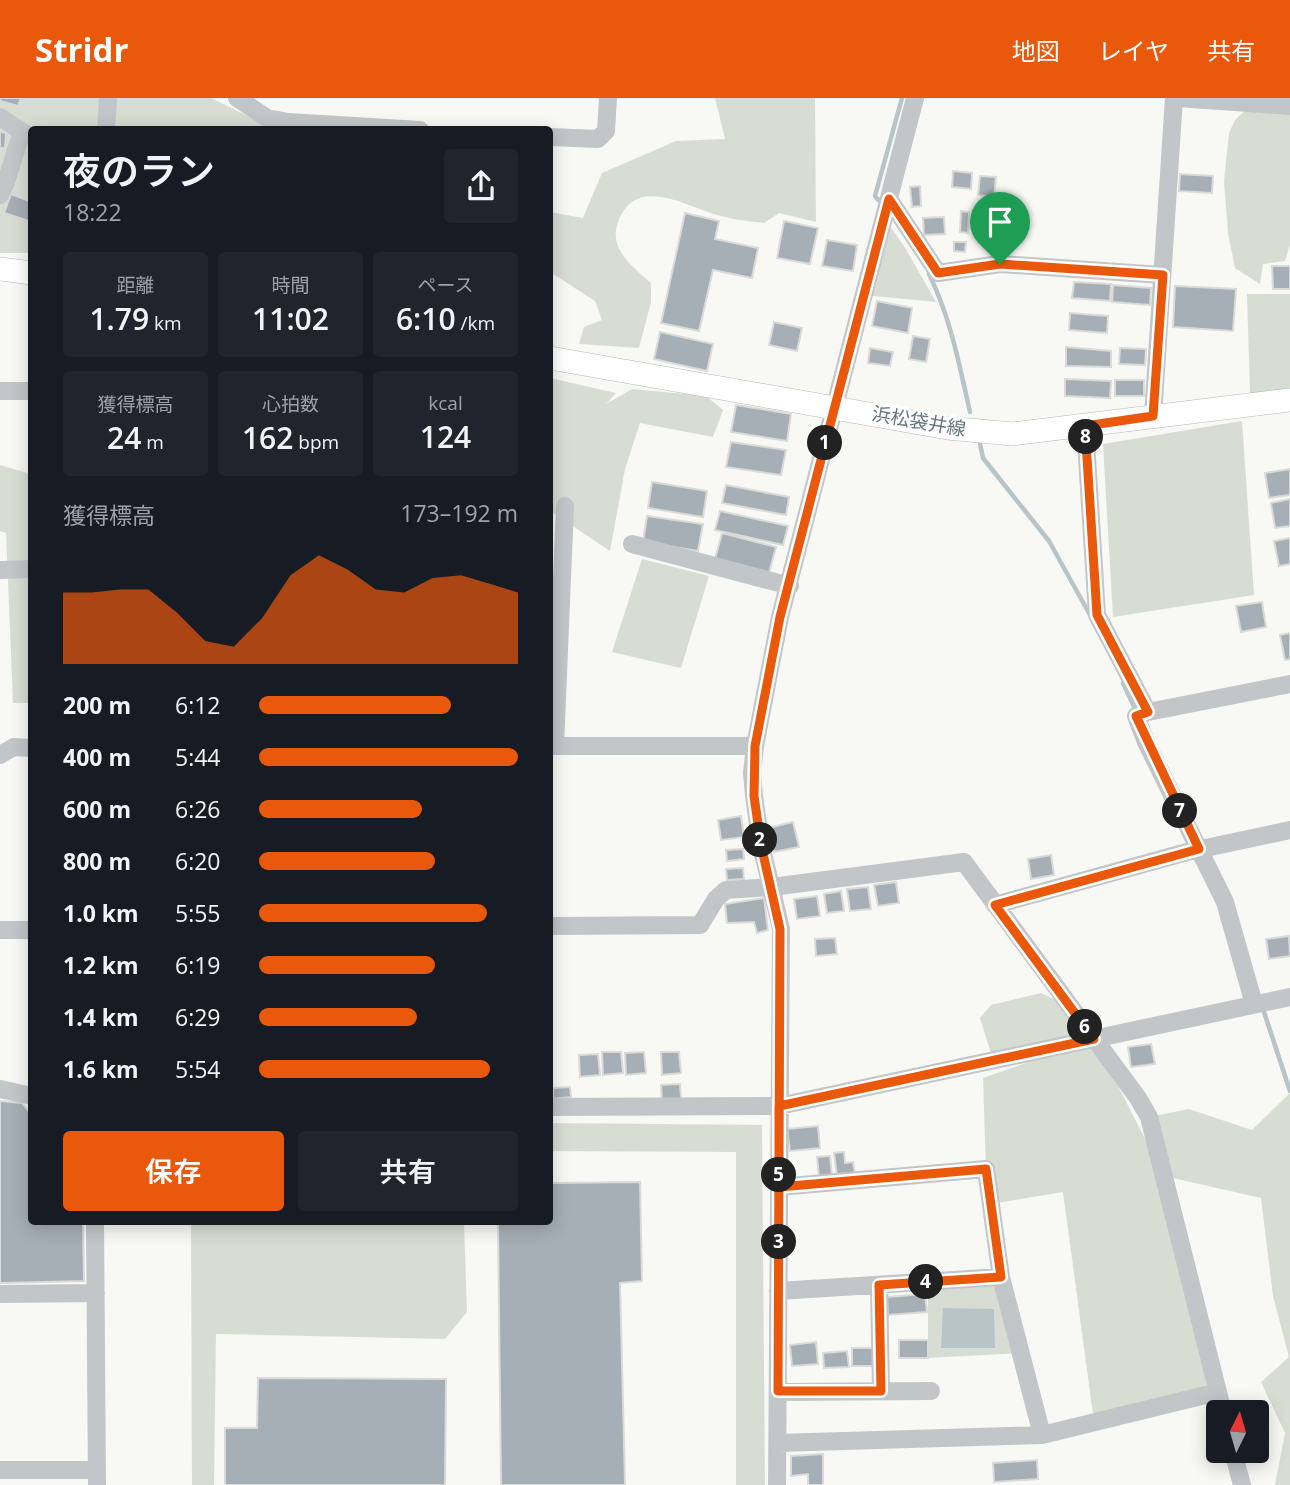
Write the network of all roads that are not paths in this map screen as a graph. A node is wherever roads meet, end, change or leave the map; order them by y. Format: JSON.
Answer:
{"nodes":[{"id":1,"x":108,"y":98,"type":"edge"},
{"id":2,"x":237,"y":98,"type":"edge"},
{"id":3,"x":608,"y":98,"type":"edge"},
{"id":4,"x":915,"y":98,"type":"edge"},
{"id":5,"x":1176,"y":98,"type":"edge"},
{"id":6,"x":1290,"y":106,"type":"edge"},
{"id":7,"x":0,"y":117,"type":"edge"},
{"id":8,"x":106,"y":126,"type":"edge"},
{"id":9,"x":335,"y":126,"type":"edge"},
{"id":10,"x":27,"y":135,"type":"edge"},
{"id":11,"x":553,"y":137,"type":"edge"},
{"id":12,"x":0,"y":195,"type":"edge"},
{"id":13,"x":889,"y":199,"type":"junction"},
{"id":14,"x":0,"y":269,"type":"edge"},
{"id":15,"x":28,"y":272,"type":"edge"},
{"id":16,"x":1163,"y":275,"type":"junction"},
{"id":17,"x":553,"y":359,"type":"edge"},
{"id":18,"x":0,"y":391,"type":"edge"},
{"id":19,"x":28,"y":391,"type":"edge"},
{"id":20,"x":1290,"y":400,"type":"edge"},
{"id":21,"x":834,"y":406,"type":"junction"},
{"id":22,"x":1153,"y":416,"type":"junction"},
{"id":23,"x":1085,"y":426,"type":"junction"},
{"id":24,"x":565,"y":506,"type":"dead end"},
{"id":25,"x":632,"y":544,"type":"dead end"},
{"id":26,"x":28,"y":569,"type":"edge"},
{"id":27,"x":0,"y":570,"type":"edge"},
{"id":28,"x":790,"y":586,"type":"junction"},
{"id":29,"x":554,"y":670,"type":"edge"},
{"id":30,"x":1290,"y":684,"type":"edge"},
{"id":31,"x":553,"y":708,"type":"edge"},
{"id":32,"x":1143,"y":713,"type":"junction"},
{"id":33,"x":553,"y":746,"type":"edge"},
{"id":34,"x":755,"y":746,"type":"junction"},
{"id":35,"x":28,"y":748,"type":"edge"},
{"id":36,"x":0,"y":755,"type":"edge"},
{"id":37,"x":1290,"y":830,"type":"edge"},
{"id":38,"x":1204,"y":848,"type":"junction"},
{"id":39,"x":772,"y":887,"type":"junction"},
{"id":40,"x":995,"y":905,"type":"junction"},
{"id":41,"x":553,"y":926,"type":"edge"},
{"id":42,"x":0,"y":930,"type":"edge"},
{"id":43,"x":28,"y":930,"type":"edge"},
{"id":44,"x":1290,"y":996,"type":"edge"},
{"id":45,"x":1254,"y":1004,"type":"junction"},
{"id":46,"x":1094,"y":1039,"type":"junction"},
{"id":47,"x":0,"y":1089,"type":"edge"},
{"id":48,"x":28,"y":1095,"type":"edge"},
{"id":49,"x":779,"y":1106,"type":"junction"},
{"id":50,"x":553,"y":1107,"type":"edge"},
{"id":51,"x":779,"y":1187,"type":"junction"},
{"id":52,"x":95,"y":1225,"type":"edge"},
{"id":53,"x":1001,"y":1277,"type":"junction"},
{"id":54,"x":879,"y":1285,"type":"junction"},
{"id":55,"x":778,"y":1291,"type":"junction"},
{"id":56,"x":96,"y":1293,"type":"junction"},
{"id":57,"x":0,"y":1294,"type":"edge"},
{"id":58,"x":778,"y":1391,"type":"junction"},
{"id":59,"x":881,"y":1391,"type":"junction"},
{"id":60,"x":931,"y":1391,"type":"dead end"},
{"id":61,"x":1218,"y":1392,"type":"junction"},
{"id":62,"x":1220,"y":1400,"type":"edge"},
{"id":63,"x":1042,"y":1435,"type":"junction"},
{"id":64,"x":778,"y":1443,"type":"junction"},
{"id":65,"x":1236,"y":1463,"type":"edge"},
{"id":66,"x":0,"y":1470,"type":"edge"},
{"id":67,"x":97,"y":1478,"type":"edge"},
{"id":68,"x":778,"y":1485,"type":"edge"},
{"id":69,"x":1242,"y":1485,"type":"edge"}],
"edges":[{"from":1,"to":8,"type":"street"},
{"from":2,"to":9,"type":"street"},
{"from":3,"to":11,"type":"street"},
{"from":4,"to":13,"type":"street"},
{"from":5,"to":6,"type":"street"},
{"from":5,"to":16,"type":"street"},
{"from":7,"to":10,"type":"street"},
{"from":10,"to":12,"type":"street"},
{"from":13,"to":16,"type":"street"},
{"from":13,"to":21,"type":"street"},
{"from":14,"to":15,"type":"main road"},
{"from":16,"to":22,"type":"street"},
{"from":17,"to":21,"type":"main road","name":"浜松袋井線"},
{"from":18,"to":19,"type":"street"},
{"from":20,"to":22,"type":"main road","name":"浜松袋井線"},
{"from":21,"to":23,"type":"main road","name":"浜松袋井線"},
{"from":21,"to":28,"type":"street"},
{"from":22,"to":23,"type":"main road","name":"浜松袋井線"},
{"from":23,"to":32,"type":"street"},
{"from":24,"to":29,"type":"street"},
{"from":25,"to":28,"type":"street"},
{"from":26,"to":27,"type":"street"},
{"from":28,"to":34,"type":"street"},
{"from":29,"to":31,"type":"street"},
{"from":30,"to":32,"type":"street"},
{"from":32,"to":38,"type":"street"},
{"from":33,"to":34,"type":"street"},
{"from":34,"to":39,"type":"street"},
{"from":35,"to":36,"type":"street"},
{"from":37,"to":38,"type":"street"},
{"from":38,"to":40,"type":"street"},
{"from":38,"to":45,"type":"street"},
{"from":39,"to":40,"type":"street"},
{"from":39,"to":41,"type":"street"},
{"from":39,"to":49,"type":"street"},
{"from":40,"to":46,"type":"street"},
{"from":42,"to":43,"type":"street"},
{"from":44,"to":45,"type":"street"},
{"from":45,"to":46,"type":"street"},
{"from":46,"to":49,"type":"street"},
{"from":46,"to":61,"type":"street"},
{"from":47,"to":48,"type":"street"},
{"from":49,"to":50,"type":"street"},
{"from":49,"to":51,"type":"street"},
{"from":51,"to":53,"type":"street"},
{"from":51,"to":55,"type":"street"},
{"from":52,"to":56,"type":"street"},
{"from":53,"to":54,"type":"street"},
{"from":53,"to":63,"type":"street"},
{"from":54,"to":55,"type":"street"},
{"from":54,"to":59,"type":"street"},
{"from":55,"to":58,"type":"street"},
{"from":56,"to":57,"type":"street"},
{"from":56,"to":67,"type":"street"},
{"from":58,"to":59,"type":"street"},
{"from":58,"to":64,"type":"street"},
{"from":59,"to":60,"type":"street"},
{"from":61,"to":62,"type":"street"},
{"from":61,"to":63,"type":"street"},
{"from":63,"to":64,"type":"street"},
{"from":64,"to":68,"type":"street"},
{"from":65,"to":69,"type":"street"},
{"from":66,"to":67,"type":"street"}]}
